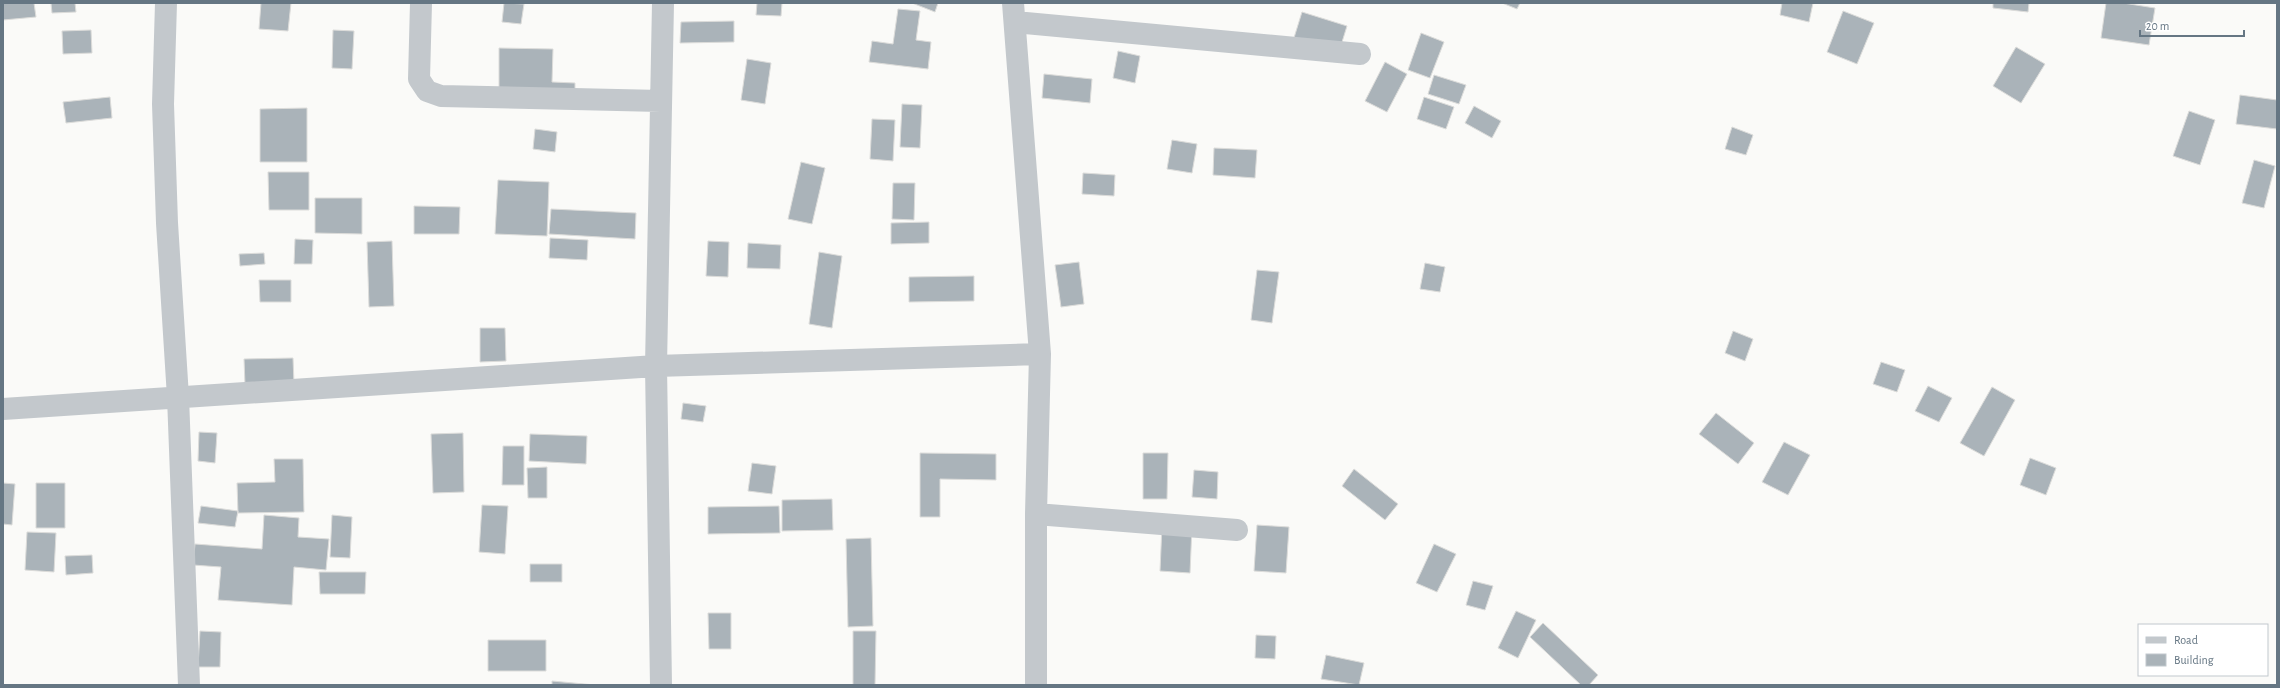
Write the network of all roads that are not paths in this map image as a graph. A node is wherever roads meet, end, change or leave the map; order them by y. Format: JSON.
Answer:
{"nodes":[{"id":1,"x":166,"y":3,"type":"edge"},
{"id":2,"x":421,"y":3,"type":"edge"},
{"id":3,"x":663,"y":3,"type":"edge"},
{"id":4,"x":1014,"y":12,"type":"edge"},
{"id":5,"x":1360,"y":54,"type":"dead end"},
{"id":6,"x":661,"y":101,"type":"junction"},
{"id":7,"x":1040,"y":354,"type":"junction"},
{"id":8,"x":656,"y":366,"type":"junction"},
{"id":9,"x":178,"y":397,"type":"junction"},
{"id":10,"x":3,"y":409,"type":"edge"},
{"id":11,"x":1036,"y":514,"type":"junction"},
{"id":12,"x":1237,"y":530,"type":"dead end"},
{"id":13,"x":189,"y":685,"type":"edge"},
{"id":14,"x":661,"y":685,"type":"edge"},
{"id":15,"x":1036,"y":685,"type":"edge"}],
"edges":[{"from":1,"to":9,"type":"street"},
{"from":2,"to":6,"type":"street"},
{"from":3,"to":6,"type":"street"},
{"from":4,"to":5,"type":"street"},
{"from":4,"to":7,"type":"street"},
{"from":6,"to":8,"type":"street"},
{"from":7,"to":8,"type":"street"},
{"from":7,"to":11,"type":"street"},
{"from":8,"to":9,"type":"street"},
{"from":8,"to":14,"type":"street"},
{"from":9,"to":10,"type":"street"},
{"from":9,"to":13,"type":"street"},
{"from":11,"to":12,"type":"street"},
{"from":11,"to":15,"type":"street"}]}
